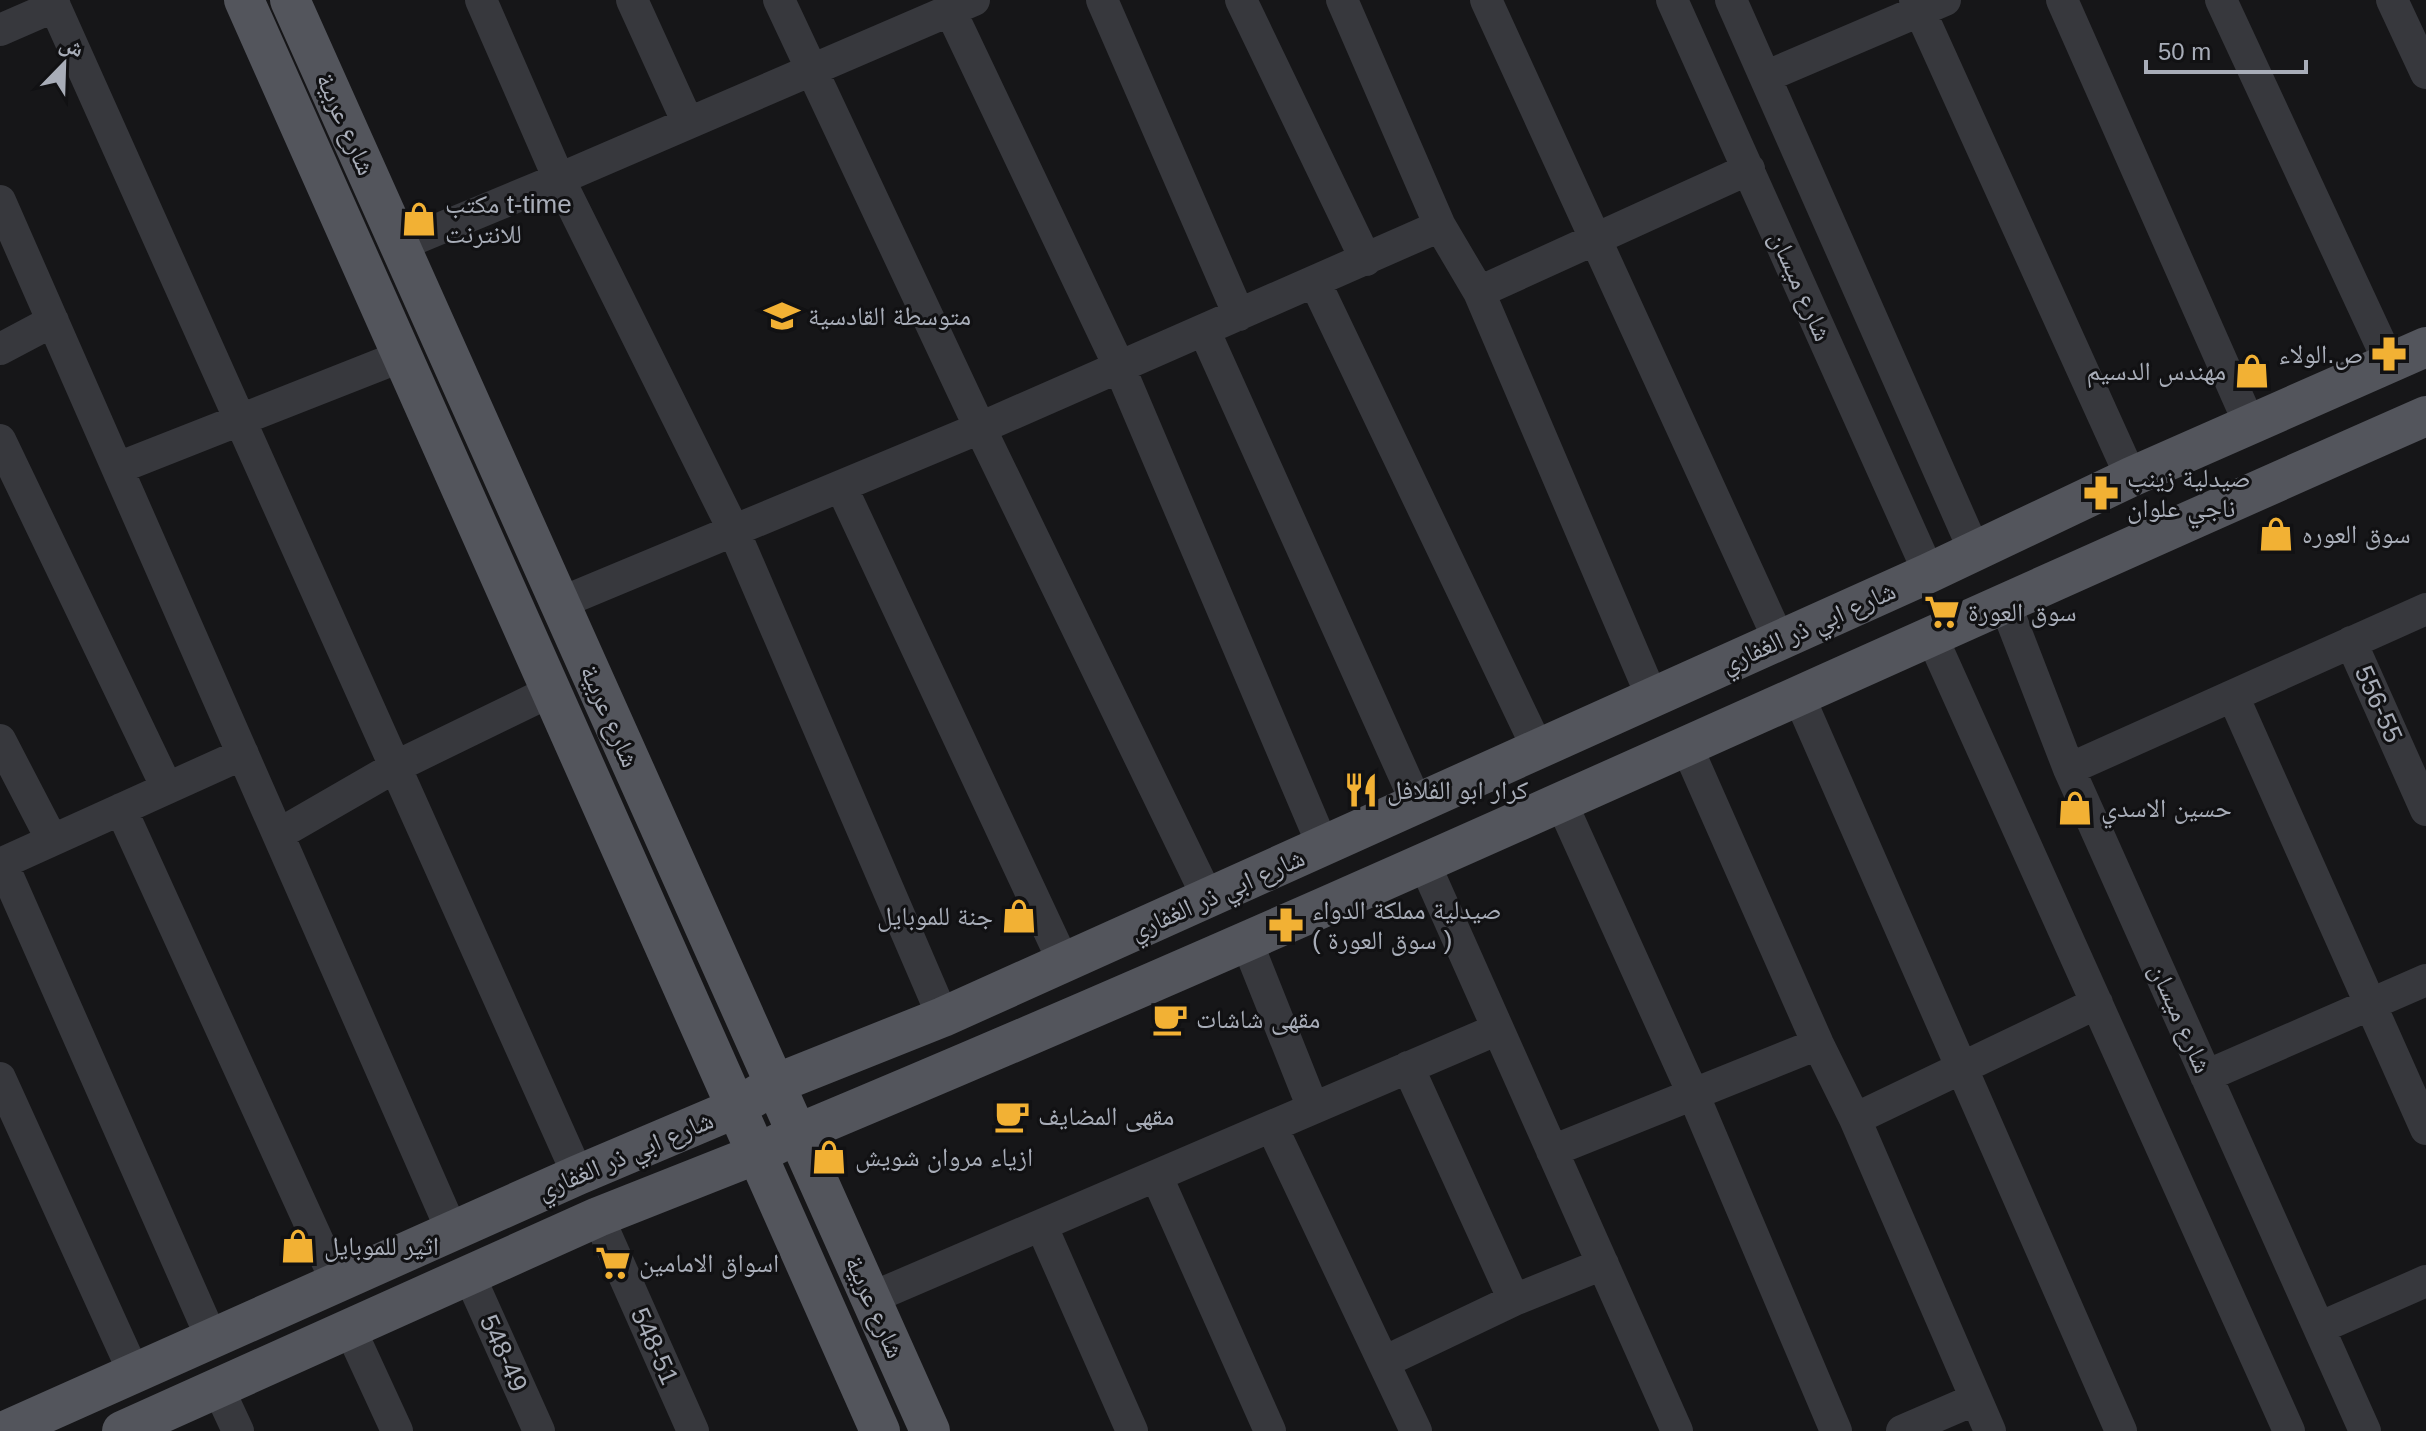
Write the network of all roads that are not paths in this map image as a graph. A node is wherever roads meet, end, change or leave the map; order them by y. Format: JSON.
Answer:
{"nodes":[{"id":1,"x":244,"y":0,"type":"edge"},
{"id":2,"x":290,"y":0,"type":"edge"},
{"id":3,"x":481,"y":0,"type":"edge"},
{"id":4,"x":632,"y":0,"type":"edge"},
{"id":5,"x":779,"y":0,"type":"edge"},
{"id":6,"x":1102,"y":0,"type":"edge"},
{"id":7,"x":1241,"y":0,"type":"edge"},
{"id":8,"x":1342,"y":0,"type":"edge"},
{"id":9,"x":1486,"y":0,"type":"edge"},
{"id":10,"x":1672,"y":0,"type":"edge"},
{"id":11,"x":1731,"y":0,"type":"edge"},
{"id":12,"x":2062,"y":0,"type":"edge"},
{"id":13,"x":2221,"y":0,"type":"edge"},
{"id":14,"x":2392,"y":0,"type":"edge"},
{"id":15,"x":54,"y":3,"type":"edge"},
{"id":16,"x":1927,"y":4,"type":"edge"},
{"id":17,"x":962,"y":5,"type":"edge"},
{"id":18,"x":0,"y":30,"type":"edge"},
{"id":19,"x":811,"y":69,"type":"junction"},
{"id":20,"x":2426,"y":73,"type":"edge"},
{"id":21,"x":1765,"y":77,"type":"junction"},
{"id":22,"x":688,"y":123,"type":"junction"},
{"id":23,"x":1749,"y":169,"type":"junction"},
{"id":24,"x":559,"y":179,"type":"junction"},
{"id":25,"x":0,"y":201,"type":"edge"},
{"id":26,"x":1440,"y":226,"type":"junction"},
{"id":27,"x":1595,"y":239,"type":"junction"},
{"id":28,"x":400,"y":245,"type":"junction"},
{"id":29,"x":1366,"y":260,"type":"junction"},
{"id":30,"x":1315,"y":282,"type":"junction"},
{"id":31,"x":1479,"y":292,"type":"junction"},
{"id":32,"x":1239,"y":315,"type":"junction"},
{"id":33,"x":53,"y":321,"type":"junction"},
{"id":34,"x":1204,"y":330,"type":"junction"},
{"id":35,"x":2426,"y":347,"type":"edge"},
{"id":36,"x":0,"y":349,"type":"edge"},
{"id":37,"x":402,"y":356,"type":"junction"},
{"id":38,"x":2390,"y":364,"type":"junction"},
{"id":39,"x":1119,"y":366,"type":"junction"},
{"id":40,"x":2426,"y":416,"type":"edge"},
{"id":41,"x":242,"y":421,"type":"junction"},
{"id":42,"x":2250,"y":425,"type":"junction"},
{"id":43,"x":980,"y":428,"type":"junction"},
{"id":44,"x":0,"y":440,"type":"edge"},
{"id":45,"x":118,"y":468,"type":"junction"},
{"id":46,"x":2131,"y":477,"type":"junction"},
{"id":47,"x":841,"y":486,"type":"junction"},
{"id":48,"x":734,"y":531,"type":"junction"},
{"id":49,"x":1974,"y":550,"type":"junction"},
{"id":50,"x":1929,"y":573,"type":"junction"},
{"id":51,"x":2004,"y":601,"type":"junction"},
{"id":52,"x":560,"y":603,"type":"junction"},
{"id":53,"x":2426,"y":609,"type":"edge"},
{"id":54,"x":1931,"y":635,"type":"junction"},
{"id":55,"x":1779,"y":640,"type":"junction"},
{"id":56,"x":2351,"y":642,"type":"junction"},
{"id":57,"x":551,"y":691,"type":"junction"},
{"id":58,"x":2233,"y":696,"type":"junction"},
{"id":59,"x":1652,"y":697,"type":"junction"},
{"id":60,"x":1799,"y":697,"type":"junction"},
{"id":61,"x":0,"y":740,"type":"edge"},
{"id":62,"x":1686,"y":745,"type":"junction"},
{"id":63,"x":1538,"y":749,"type":"junction"},
{"id":64,"x":243,"y":754,"type":"junction"},
{"id":65,"x":397,"y":766,"type":"junction"},
{"id":66,"x":2069,"y":769,"type":"junction"},
{"id":67,"x":1458,"y":785,"type":"junction"},
{"id":68,"x":167,"y":788,"type":"junction"},
{"id":69,"x":1561,"y":802,"type":"junction"},
{"id":70,"x":1417,"y":804,"type":"junction"},
{"id":71,"x":121,"y":809,"type":"junction"},
{"id":72,"x":2426,"y":810,"type":"edge"},
{"id":73,"x":279,"y":834,"type":"junction"},
{"id":74,"x":1481,"y":839,"type":"junction"},
{"id":75,"x":52,"y":840,"type":"junction"},
{"id":76,"x":1323,"y":846,"type":"junction"},
{"id":77,"x":1,"y":863,"type":"edge"},
{"id":78,"x":1425,"y":865,"type":"junction"},
{"id":79,"x":1208,"y":898,"type":"junction"},
{"id":80,"x":1246,"y":940,"type":"junction"},
{"id":81,"x":1064,"y":963,"type":"junction"},
{"id":82,"x":2426,"y":980,"type":"edge"},
{"id":83,"x":2097,"y":1003,"type":"junction"},
{"id":84,"x":2371,"y":1005,"type":"junction"},
{"id":85,"x":943,"y":1017,"type":"junction"},
{"id":86,"x":1498,"y":1029,"type":"junction"},
{"id":87,"x":1818,"y":1044,"type":"junction"},
{"id":88,"x":1408,"y":1067,"type":"junction"},
{"id":89,"x":1962,"y":1069,"type":"junction"},
{"id":90,"x":2206,"y":1076,"type":"junction"},
{"id":91,"x":0,"y":1078,"type":"edge"},
{"id":92,"x":775,"y":1084,"type":"junction"},
{"id":93,"x":1694,"y":1096,"type":"junction"},
{"id":94,"x":736,"y":1108,"type":"junction"},
{"id":95,"x":1313,"y":1108,"type":"junction"},
{"id":96,"x":1855,"y":1119,"type":"junction"},
{"id":97,"x":1272,"y":1127,"type":"junction"},
{"id":98,"x":2426,"y":1129,"type":"edge"},
{"id":99,"x":797,"y":1134,"type":"junction"},
{"id":100,"x":1552,"y":1151,"type":"junction"},
{"id":101,"x":757,"y":1154,"type":"junction"},
{"id":102,"x":578,"y":1175,"type":"junction"},
{"id":103,"x":1157,"y":1177,"type":"junction"},
{"id":104,"x":598,"y":1217,"type":"junction"},
{"id":105,"x":1042,"y":1227,"type":"junction"},
{"id":106,"x":452,"y":1231,"type":"junction"},
{"id":107,"x":1603,"y":1264,"type":"junction"},
{"id":108,"x":469,"y":1275,"type":"junction"},
{"id":109,"x":2426,"y":1281,"type":"edge"},
{"id":110,"x":337,"y":1283,"type":"junction"},
{"id":111,"x":871,"y":1298,"type":"junction"},
{"id":112,"x":1514,"y":1300,"type":"junction"},
{"id":113,"x":2319,"y":1328,"type":"junction"},
{"id":114,"x":350,"y":1329,"type":"junction"},
{"id":115,"x":212,"y":1339,"type":"junction"},
{"id":116,"x":1384,"y":1362,"type":"junction"},
{"id":117,"x":134,"y":1373,"type":"junction"},
{"id":118,"x":218,"y":1388,"type":"junction"},
{"id":119,"x":1976,"y":1399,"type":"junction"},
{"id":120,"x":138,"y":1424,"type":"edge"},
{"id":121,"x":2,"y":1429,"type":"edge"},
{"id":122,"x":1409,"y":1429,"type":"edge"},
{"id":123,"x":238,"y":1431,"type":"edge"},
{"id":124,"x":397,"y":1431,"type":"edge"},
{"id":125,"x":539,"y":1431,"type":"edge"},
{"id":126,"x":693,"y":1431,"type":"edge"},
{"id":127,"x":880,"y":1431,"type":"edge"},
{"id":128,"x":930,"y":1431,"type":"edge"},
{"id":129,"x":1132,"y":1431,"type":"edge"},
{"id":130,"x":1270,"y":1431,"type":"edge"},
{"id":131,"x":1677,"y":1431,"type":"edge"},
{"id":132,"x":1836,"y":1431,"type":"edge"},
{"id":133,"x":1902,"y":1431,"type":"edge"},
{"id":134,"x":1990,"y":1431,"type":"edge"},
{"id":135,"x":2121,"y":1431,"type":"edge"},
{"id":136,"x":2289,"y":1431,"type":"edge"},
{"id":137,"x":2365,"y":1431,"type":"edge"}],
"edges":[{"from":1,"to":37,"type":"main road","name":"شارع عربية"},
{"from":2,"to":28,"type":"main road","name":"شارع عربية"},
{"from":3,"to":24,"type":"street"},
{"from":4,"to":22,"type":"street"},
{"from":5,"to":19,"type":"street"},
{"from":6,"to":32,"type":"street"},
{"from":7,"to":29,"type":"street"},
{"from":8,"to":26,"type":"street"},
{"from":9,"to":27,"type":"street"},
{"from":10,"to":23,"type":"street","name":"شارع ميسان"},
{"from":11,"to":21,"type":"street","name":"شارع ميسان"},
{"from":12,"to":42,"type":"street"},
{"from":13,"to":38,"type":"street"},
{"from":14,"to":20,"type":"street"},
{"from":15,"to":18,"type":"street"},
{"from":15,"to":41,"type":"street"},
{"from":16,"to":21,"type":"street"},
{"from":16,"to":46,"type":"street"},
{"from":17,"to":19,"type":"street"},
{"from":17,"to":39,"type":"street"},
{"from":19,"to":22,"type":"street"},
{"from":19,"to":43,"type":"street"},
{"from":21,"to":49,"type":"street","name":"شارع ميسان"},
{"from":22,"to":24,"type":"street"},
{"from":23,"to":27,"type":"street"},
{"from":23,"to":50,"type":"street","name":"شارع ميسان"},
{"from":24,"to":28,"type":"street"},
{"from":24,"to":48,"type":"street"},
{"from":25,"to":33,"type":"street"},
{"from":26,"to":29,"type":"street"},
{"from":26,"to":31,"type":"street"},
{"from":27,"to":31,"type":"street"},
{"from":27,"to":55,"type":"street"},
{"from":28,"to":52,"type":"main road","name":"شارع عربية"},
{"from":29,"to":30,"type":"street"},
{"from":30,"to":32,"type":"street"},
{"from":30,"to":63,"type":"street"},
{"from":31,"to":59,"type":"street"},
{"from":32,"to":34,"type":"street"},
{"from":33,"to":36,"type":"street"},
{"from":33,"to":45,"type":"street"},
{"from":34,"to":39,"type":"street"},
{"from":34,"to":70,"type":"street"},
{"from":35,"to":38,"type":"main road","name":"شارع ابي ذر الغفاري"},
{"from":37,"to":41,"type":"street"},
{"from":37,"to":57,"type":"main road","name":"شارع عربية"},
{"from":38,"to":42,"type":"main road","name":"شارع ابي ذر الغفاري"},
{"from":39,"to":43,"type":"street"},
{"from":39,"to":76,"type":"street"},
{"from":40,"to":51,"type":"main road","name":"شارع ابي ذر الغفاري"},
{"from":41,"to":45,"type":"street"},
{"from":41,"to":65,"type":"street"},
{"from":42,"to":46,"type":"main road","name":"شارع ابي ذر الغفاري"},
{"from":43,"to":47,"type":"street"},
{"from":43,"to":79,"type":"street"},
{"from":44,"to":68,"type":"street"},
{"from":45,"to":64,"type":"street"},
{"from":46,"to":49,"type":"main road","name":"شارع ابي ذر الغفاري"},
{"from":47,"to":48,"type":"street"},
{"from":47,"to":81,"type":"street"},
{"from":48,"to":52,"type":"street"},
{"from":48,"to":85,"type":"street"},
{"from":49,"to":50,"type":"main road","name":"شارع ابي ذر الغفاري"},
{"from":50,"to":55,"type":"main road","name":"شارع ابي ذر الغفاري"},
{"from":51,"to":54,"type":"main road","name":"شارع ابي ذر الغفاري"},
{"from":51,"to":66,"type":"street","name":"شارع ميسان"},
{"from":52,"to":92,"type":"main road","name":"شارع عربية"},
{"from":53,"to":56,"type":"street"},
{"from":54,"to":60,"type":"main road","name":"شارع ابي ذر الغفاري"},
{"from":54,"to":83,"type":"street"},
{"from":55,"to":59,"type":"main road","name":"شارع ابي ذر الغفاري"},
{"from":56,"to":58,"type":"street"},
{"from":56,"to":72,"type":"street","name":"556-55"},
{"from":57,"to":65,"type":"street"},
{"from":57,"to":94,"type":"main road","name":"شارع عربية"},
{"from":58,"to":66,"type":"street"},
{"from":58,"to":84,"type":"street"},
{"from":59,"to":63,"type":"main road","name":"شارع ابي ذر الغفاري"},
{"from":60,"to":62,"type":"main road","name":"شارع ابي ذر الغفاري"},
{"from":60,"to":89,"type":"street"},
{"from":61,"to":75,"type":"street"},
{"from":62,"to":69,"type":"main road","name":"شارع ابي ذر الغفاري"},
{"from":62,"to":87,"type":"street"},
{"from":63,"to":67,"type":"main road","name":"شارع ابي ذر الغفاري"},
{"from":64,"to":68,"type":"street"},
{"from":64,"to":73,"type":"street"},
{"from":65,"to":73,"type":"street"},
{"from":65,"to":102,"type":"street"},
{"from":66,"to":90,"type":"street","name":"شارع ميسان"},
{"from":67,"to":70,"type":"main road","name":"شارع ابي ذر الغفاري"},
{"from":67,"to":74,"type":"main road"},
{"from":68,"to":71,"type":"street"},
{"from":69,"to":74,"type":"main road","name":"شارع ابي ذر الغفاري"},
{"from":69,"to":93,"type":"street"},
{"from":70,"to":76,"type":"main road","name":"شارع ابي ذر الغفاري"},
{"from":71,"to":75,"type":"street"},
{"from":71,"to":110,"type":"street"},
{"from":73,"to":106,"type":"street"},
{"from":74,"to":78,"type":"main road","name":"شارع ابي ذر الغفاري"},
{"from":75,"to":77,"type":"street"},
{"from":76,"to":79,"type":"main road","name":"شارع ابي ذر الغفاري"},
{"from":77,"to":115,"type":"street"},
{"from":78,"to":80,"type":"main road","name":"شارع ابي ذر الغفاري"},
{"from":78,"to":86,"type":"street"},
{"from":79,"to":81,"type":"main road","name":"شارع ابي ذر الغفاري"},
{"from":80,"to":95,"type":"street"},
{"from":80,"to":99,"type":"main road","name":"شارع ابي ذر الغفاري"},
{"from":81,"to":85,"type":"main road","name":"شارع ابي ذر الغفاري"},
{"from":82,"to":84,"type":"street"},
{"from":83,"to":89,"type":"street"},
{"from":83,"to":136,"type":"street"},
{"from":84,"to":90,"type":"street"},
{"from":84,"to":98,"type":"street"},
{"from":85,"to":92,"type":"main road","name":"شارع ابي ذر الغفاري"},
{"from":86,"to":88,"type":"street"},
{"from":86,"to":100,"type":"street"},
{"from":87,"to":93,"type":"street"},
{"from":87,"to":96,"type":"street"},
{"from":88,"to":95,"type":"street"},
{"from":88,"to":112,"type":"street"},
{"from":89,"to":96,"type":"street"},
{"from":89,"to":135,"type":"street"},
{"from":90,"to":113,"type":"street","name":"شارع ميسان"},
{"from":91,"to":117,"type":"street"},
{"from":92,"to":94,"type":"main road","name":"شارع ابي ذر الغفاري"},
{"from":92,"to":99,"type":"main road","name":"شارع عربية"},
{"from":93,"to":100,"type":"street"},
{"from":93,"to":132,"type":"street"},
{"from":94,"to":101,"type":"main road","name":"شارع عربية"},
{"from":94,"to":102,"type":"main road","name":"شارع ابي ذر الغفاري"},
{"from":95,"to":97,"type":"street"},
{"from":96,"to":119,"type":"street"},
{"from":97,"to":103,"type":"street"},
{"from":97,"to":116,"type":"street"},
{"from":99,"to":101,"type":"main road","name":"شارع ابي ذر الغفاري"},
{"from":99,"to":111,"type":"main road","name":"شارع عربية"},
{"from":100,"to":107,"type":"street"},
{"from":101,"to":104,"type":"main road","name":"شارع ابي ذر الغفاري"},
{"from":101,"to":127,"type":"main road","name":"شارع عربية"},
{"from":102,"to":106,"type":"main road","name":"شارع ابي ذر الغفاري"},
{"from":103,"to":105,"type":"street"},
{"from":103,"to":130,"type":"street"},
{"from":104,"to":108,"type":"main road","name":"شارع ابي ذر الغفاري"},
{"from":104,"to":126,"type":"street","name":"548-51"},
{"from":105,"to":111,"type":"street"},
{"from":105,"to":129,"type":"street"},
{"from":106,"to":110,"type":"main road","name":"شارع ابي ذر الغفاري"},
{"from":107,"to":112,"type":"street"},
{"from":107,"to":131,"type":"street"},
{"from":108,"to":114,"type":"main road","name":"شارع ابي ذر الغفاري"},
{"from":108,"to":125,"type":"street","name":"548-49"},
{"from":109,"to":113,"type":"street"},
{"from":110,"to":115,"type":"main road","name":"شارع ابي ذر الغفاري"},
{"from":111,"to":128,"type":"main road","name":"شارع عربية"},
{"from":112,"to":116,"type":"street"},
{"from":113,"to":137,"type":"street","name":"شارع ميسان"},
{"from":114,"to":118,"type":"main road","name":"شارع ابي ذر الغفاري"},
{"from":114,"to":124,"type":"street"},
{"from":115,"to":117,"type":"main road","name":"شارع ابي ذر الغفاري"},
{"from":116,"to":122,"type":"street"},
{"from":117,"to":120,"type":"main road"},
{"from":117,"to":121,"type":"main road","name":"شارع ابي ذر الغفاري"},
{"from":118,"to":120,"type":"main road","name":"شارع ابي ذر الغفاري"},
{"from":118,"to":123,"type":"street"},
{"from":119,"to":133,"type":"street"},
{"from":119,"to":134,"type":"street"}]}
